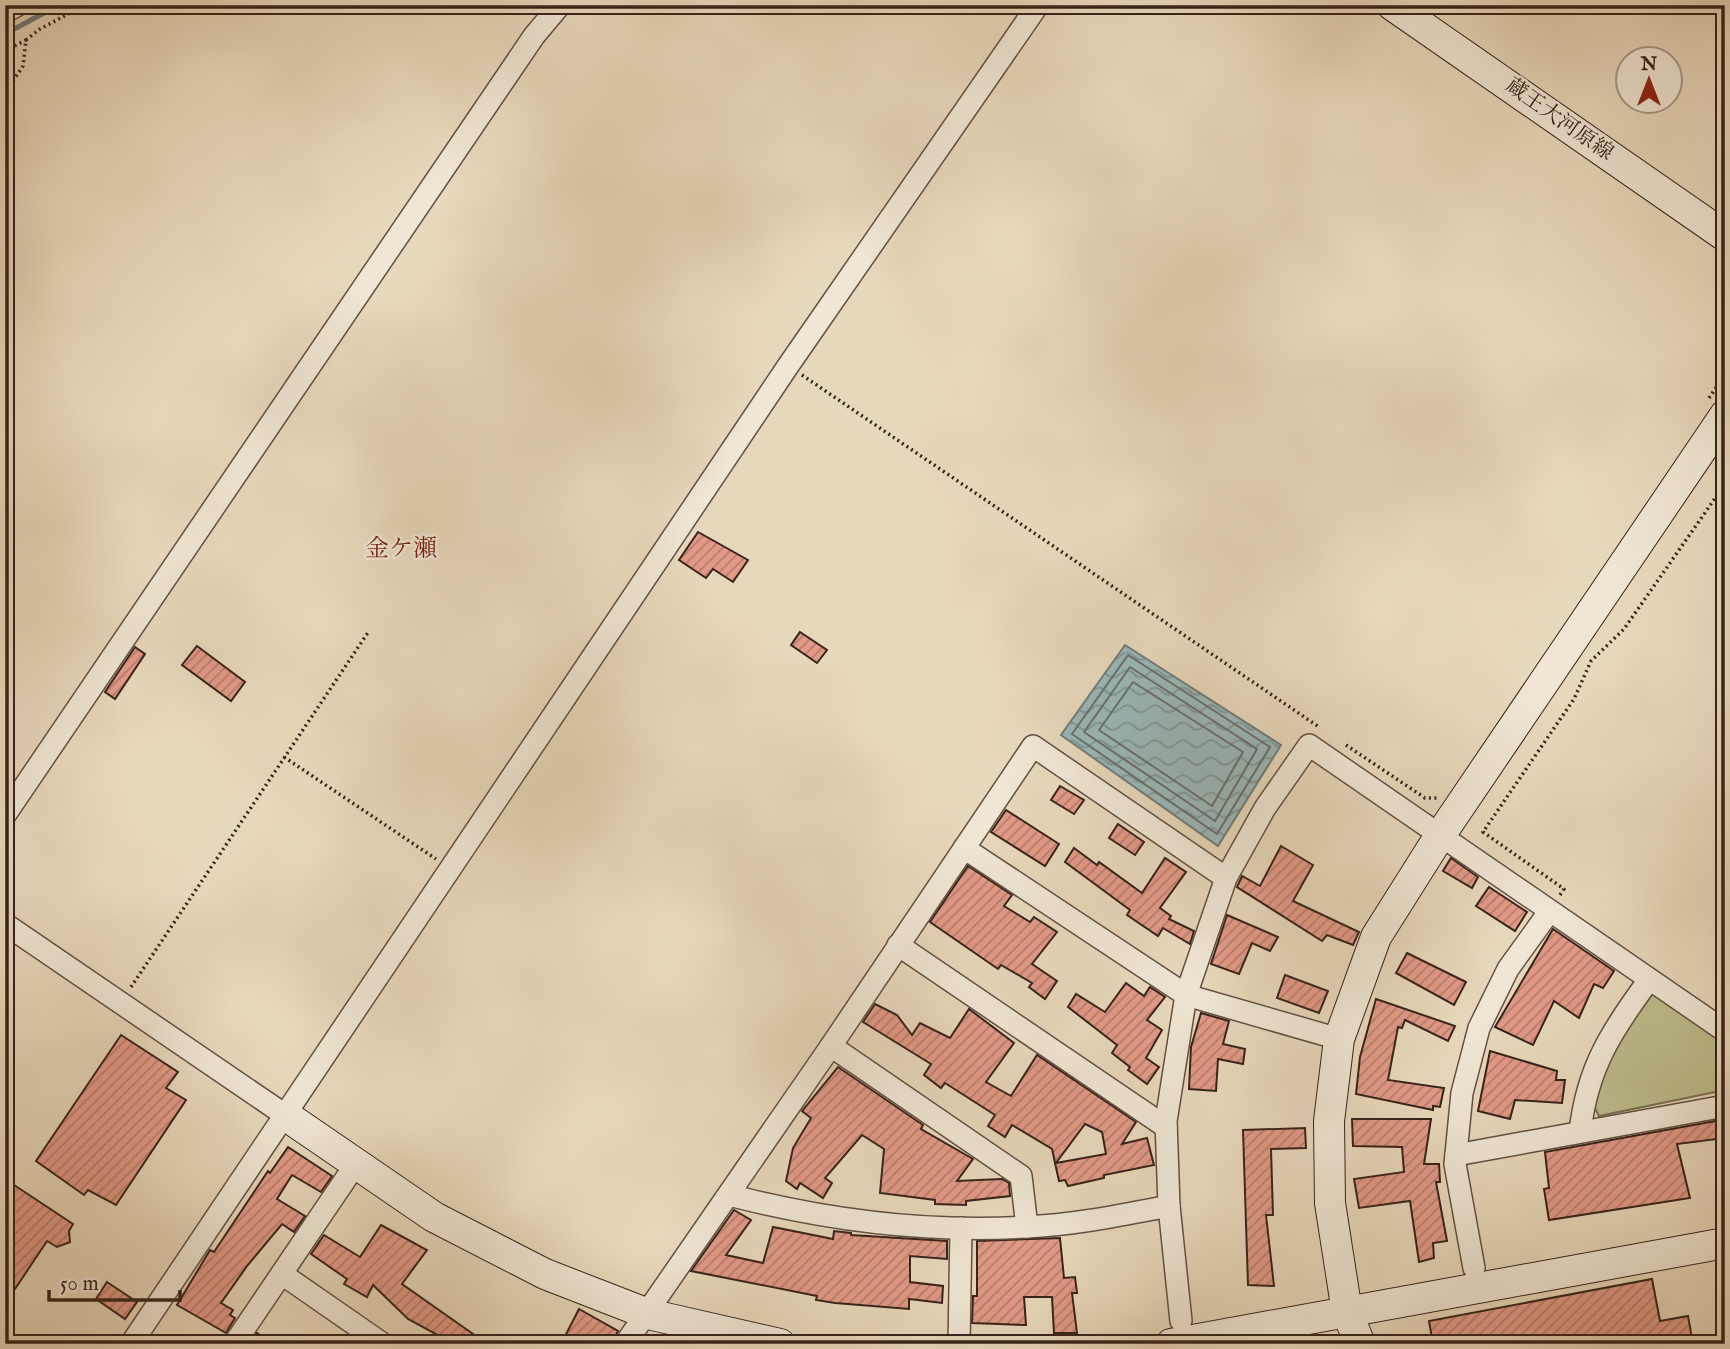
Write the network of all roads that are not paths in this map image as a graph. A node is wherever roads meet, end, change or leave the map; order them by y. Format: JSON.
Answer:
{"nodes":[{"id":1,"x":18,"y":5,"type":"edge"},
{"id":2,"x":560,"y":5,"type":"edge"},
{"id":3,"x":1038,"y":5,"type":"edge"},
{"id":4,"x":1392,"y":5,"type":"edge"},
{"id":5,"x":5,"y":12,"type":"edge"},
{"id":6,"x":1725,"y":236,"type":"edge"},
{"id":7,"x":1713,"y":411,"type":"edge"},
{"id":8,"x":5,"y":815,"type":"edge"},
{"id":9,"x":1439,"y":837,"type":"junction"},
{"id":10,"x":964,"y":848,"type":"junction"},
{"id":11,"x":1226,"y":878,"type":"junction"},
{"id":12,"x":1549,"y":912,"type":"junction"},
{"id":13,"x":5,"y":924,"type":"edge"},
{"id":14,"x":898,"y":945,"type":"junction"},
{"id":15,"x":1649,"y":980,"type":"junction"},
{"id":16,"x":1186,"y":995,"type":"junction"},
{"id":17,"x":1725,"y":1031,"type":"edge"},
{"id":18,"x":1339,"y":1039,"type":"junction"},
{"id":19,"x":831,"y":1046,"type":"junction"},
{"id":20,"x":1725,"y":1106,"type":"edge"},
{"id":21,"x":285,"y":1115,"type":"junction"},
{"id":22,"x":1167,"y":1127,"type":"junction"},
{"id":23,"x":1580,"y":1132,"type":"junction"},
{"id":24,"x":1456,"y":1155,"type":"junction"},
{"id":25,"x":347,"y":1177,"type":"dead end"},
{"id":26,"x":729,"y":1195,"type":"junction"},
{"id":27,"x":1169,"y":1206,"type":"junction"},
{"id":28,"x":1027,"y":1227,"type":"junction"},
{"id":29,"x":961,"y":1228,"type":"junction"},
{"id":30,"x":1725,"y":1243,"type":"edge"},
{"id":31,"x":1475,"y":1268,"type":"dead end"},
{"id":32,"x":282,"y":1274,"type":"junction"},
{"id":33,"x":1347,"y":1311,"type":"junction"},
{"id":34,"x":648,"y":1314,"type":"junction"},
{"id":35,"x":1176,"y":1333,"type":"edge"},
{"id":36,"x":131,"y":1344,"type":"edge"},
{"id":37,"x":234,"y":1344,"type":"edge"},
{"id":38,"x":383,"y":1344,"type":"edge"},
{"id":39,"x":625,"y":1344,"type":"edge"},
{"id":40,"x":780,"y":1344,"type":"edge"},
{"id":41,"x":959,"y":1344,"type":"edge"},
{"id":42,"x":1360,"y":1344,"type":"edge"}],
"edges":[{"from":1,"to":5,"type":"street"},
{"from":2,"to":8,"type":"street"},
{"from":3,"to":21,"type":"street"},
{"from":4,"to":6,"type":"street","name":"蔵王大河原線"},
{"from":7,"to":9,"type":"street"},
{"from":9,"to":11,"type":"street"},
{"from":9,"to":12,"type":"street"},
{"from":9,"to":18,"type":"street"},
{"from":10,"to":11,"type":"street"},
{"from":10,"to":14,"type":"street"},
{"from":10,"to":16,"type":"street"},
{"from":11,"to":16,"type":"street"},
{"from":12,"to":15,"type":"street"},
{"from":12,"to":24,"type":"street"},
{"from":13,"to":21,"type":"street"},
{"from":14,"to":19,"type":"street"},
{"from":14,"to":22,"type":"street"},
{"from":15,"to":17,"type":"street"},
{"from":15,"to":23,"type":"street"},
{"from":16,"to":18,"type":"street"},
{"from":16,"to":22,"type":"street"},
{"from":18,"to":33,"type":"street"},
{"from":19,"to":26,"type":"street"},
{"from":19,"to":28,"type":"street"},
{"from":20,"to":23,"type":"street"},
{"from":21,"to":34,"type":"street"},
{"from":21,"to":36,"type":"street"},
{"from":22,"to":27,"type":"street"},
{"from":23,"to":24,"type":"street"},
{"from":24,"to":31,"type":"street"},
{"from":25,"to":32,"type":"street"},
{"from":26,"to":29,"type":"street"},
{"from":26,"to":34,"type":"street"},
{"from":27,"to":28,"type":"street"},
{"from":27,"to":35,"type":"street"},
{"from":28,"to":29,"type":"street"},
{"from":29,"to":41,"type":"street"},
{"from":30,"to":33,"type":"street"},
{"from":32,"to":37,"type":"street"},
{"from":32,"to":38,"type":"street"},
{"from":33,"to":35,"type":"street"},
{"from":33,"to":42,"type":"street"},
{"from":34,"to":39,"type":"street"},
{"from":34,"to":40,"type":"street"}]}
